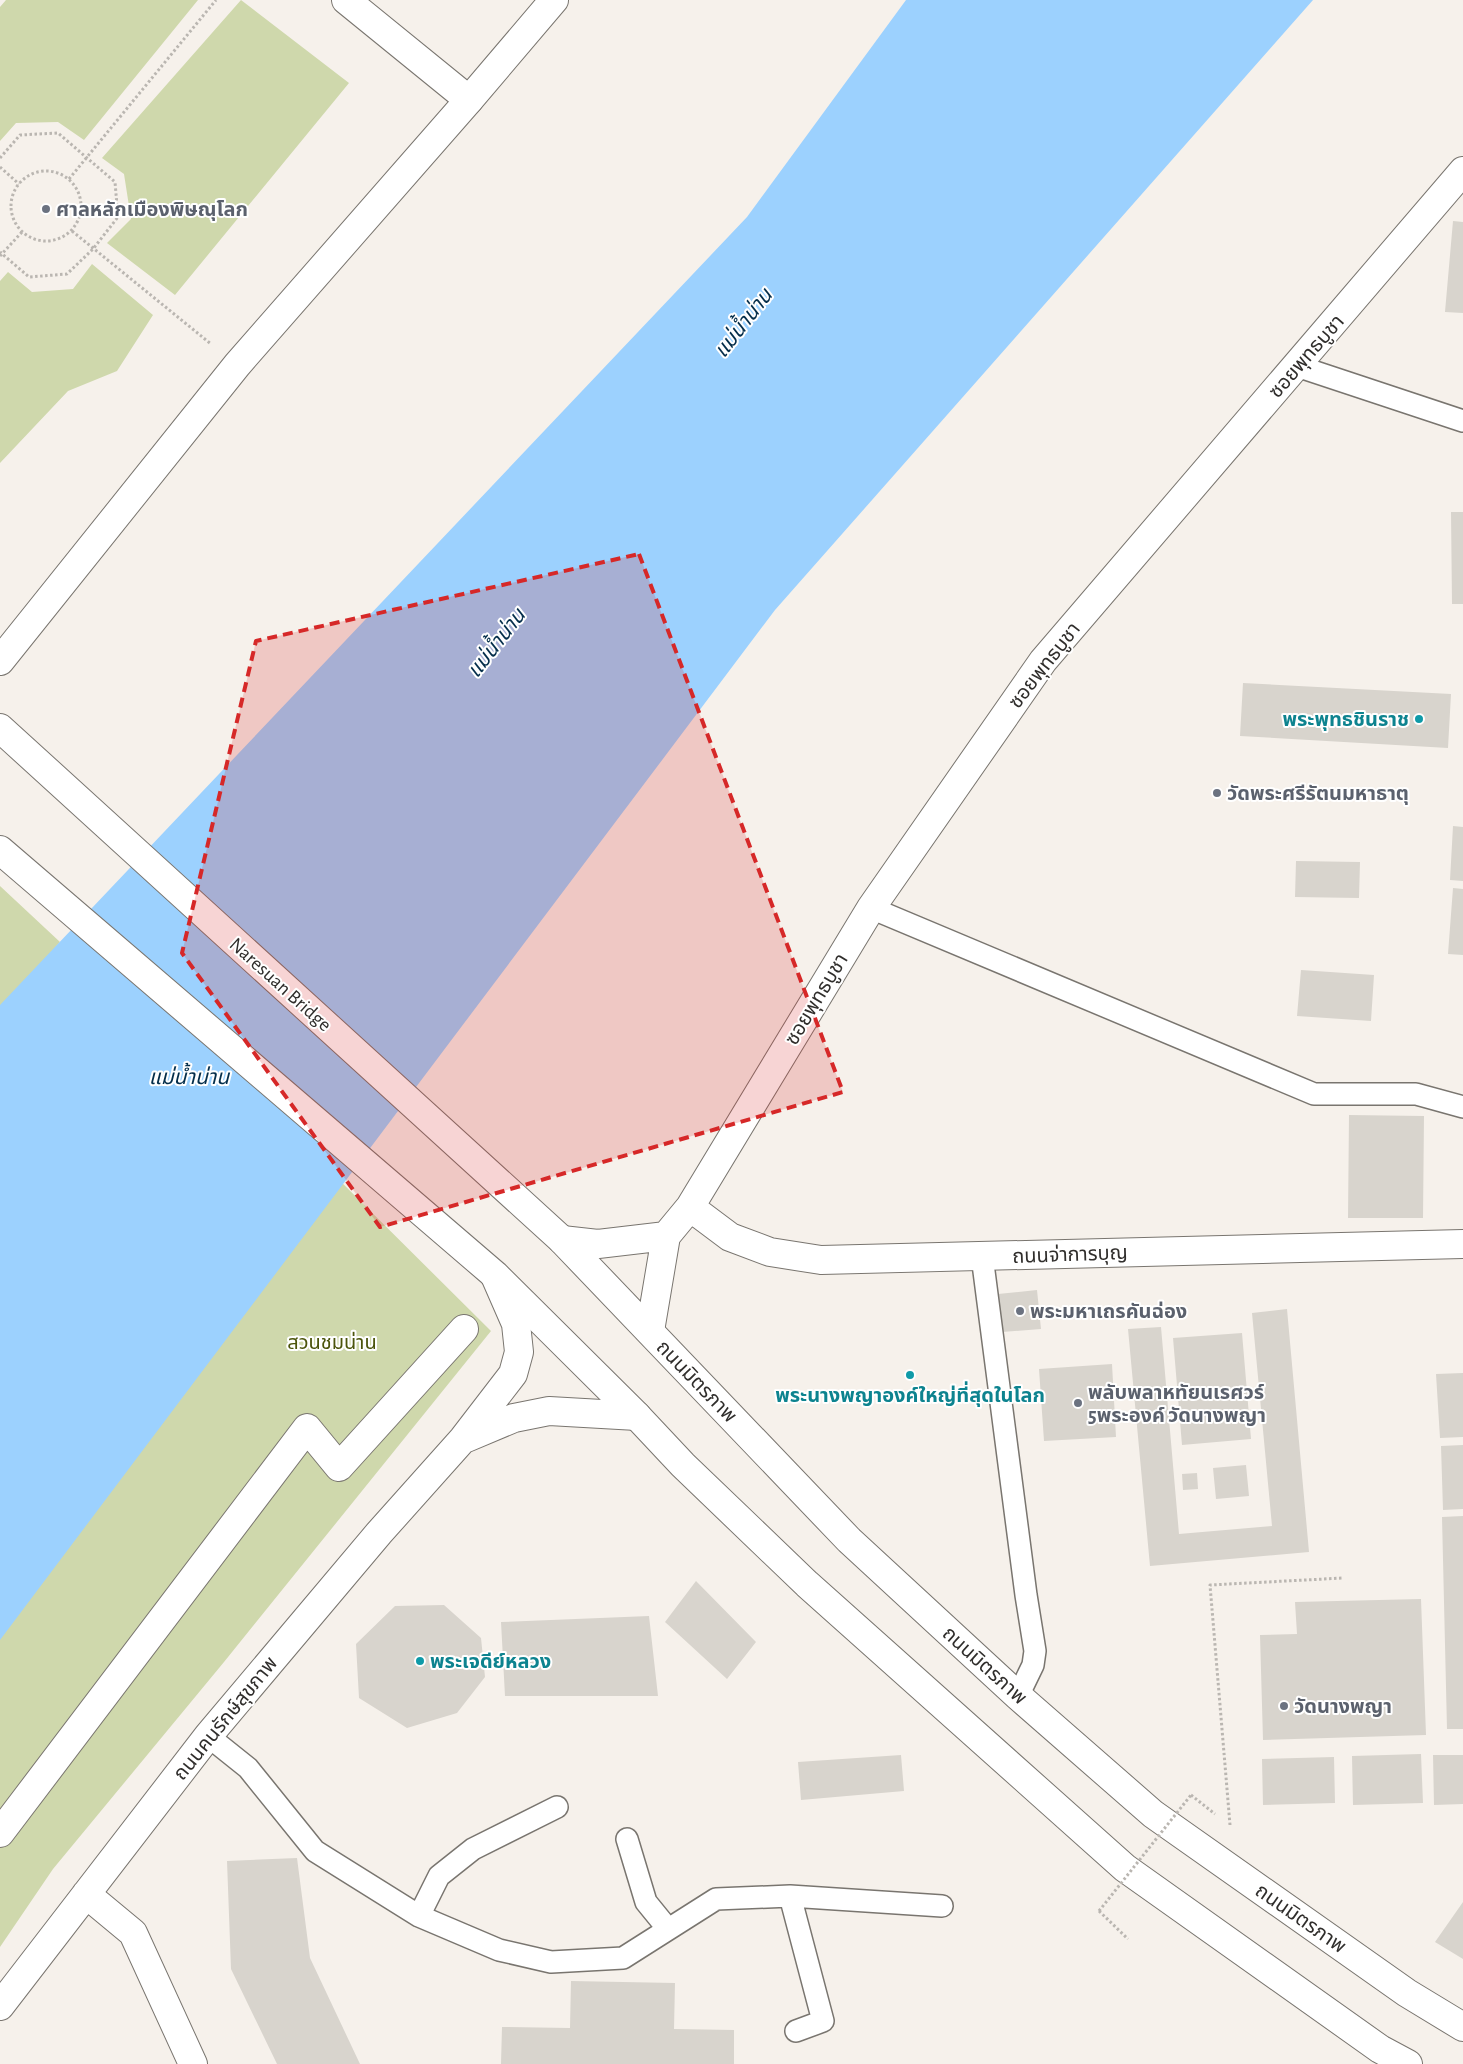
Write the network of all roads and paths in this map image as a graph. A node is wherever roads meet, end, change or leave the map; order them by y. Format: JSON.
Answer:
{"nodes":[{"id":1,"x":216,"y":0,"type":"edge"},
{"id":2,"x":346,"y":0,"type":"edge"},
{"id":3,"x":554,"y":0,"type":"edge"},
{"id":4,"x":469,"y":100,"type":"junction"},
{"id":5,"x":87,"y":157,"type":"junction"},
{"id":6,"x":0,"y":158,"type":"edge"},
{"id":7,"x":0,"y":167,"type":"edge"},
{"id":8,"x":1463,"y":171,"type":"edge"},
{"id":9,"x":69,"y":180,"type":"junction"},
{"id":10,"x":18,"y":184,"type":"junction"},
{"id":11,"x":1451,"y":201,"type":"edge"},
{"id":12,"x":72,"y":231,"type":"junction"},
{"id":13,"x":22,"y":232,"type":"junction"},
{"id":14,"x":93,"y":249,"type":"junction"},
{"id":15,"x":1,"y":254,"type":"edge"},
{"id":16,"x":237,"y":365,"type":"junction"},
{"id":17,"x":1297,"y":366,"type":"junction"},
{"id":18,"x":1463,"y":421,"type":"edge"},
{"id":19,"x":0,"y":661,"type":"edge"},
{"id":20,"x":0,"y":728,"type":"edge"},
{"id":21,"x":0,"y":850,"type":"edge"},
{"id":22,"x":871,"y":908,"type":"junction"},
{"id":23,"x":1463,"y":1107,"type":"edge"},
{"id":24,"x":690,"y":1207,"type":"junction"},
{"id":25,"x":666,"y":1236,"type":"junction"},
{"id":26,"x":562,"y":1240,"type":"junction"},
{"id":27,"x":1463,"y":1244,"type":"edge"},
{"id":28,"x":982,"y":1256,"type":"junction"},
{"id":29,"x":495,"y":1275,"type":"junction"},
{"id":30,"x":464,"y":1329,"type":"dead end"},
{"id":31,"x":650,"y":1332,"type":"junction"},
{"id":32,"x":637,"y":1416,"type":"junction"},
{"id":33,"x":463,"y":1439,"type":"junction"},
{"id":34,"x":1343,"y":1578,"type":"dead end"},
{"id":35,"x":1018,"y":1696,"type":"junction"},
{"id":36,"x":208,"y":1736,"type":"junction"},
{"id":37,"x":558,"y":1807,"type":"dead end"},
{"id":38,"x":0,"y":1833,"type":"edge"},
{"id":39,"x":627,"y":1839,"type":"dead end"},
{"id":40,"x":86,"y":1894,"type":"junction"},
{"id":41,"x":790,"y":1896,"type":"junction"},
{"id":42,"x":942,"y":1906,"type":"dead end"},
{"id":43,"x":419,"y":1916,"type":"junction"},
{"id":44,"x":668,"y":1929,"type":"junction"},
{"id":45,"x":1128,"y":1939,"type":"dead end"},
{"id":46,"x":0,"y":2006,"type":"edge"},
{"id":47,"x":1463,"y":2027,"type":"edge"},
{"id":48,"x":796,"y":2032,"type":"dead end"},
{"id":49,"x":194,"y":2064,"type":"edge"},
{"id":50,"x":1408,"y":2064,"type":"edge"}],
"edges":[{"from":1,"to":5,"type":"path"},
{"from":2,"to":4,"type":"street"},
{"from":3,"to":4,"type":"street"},
{"from":4,"to":16,"type":"street"},
{"from":5,"to":6,"type":"path"},
{"from":5,"to":9,"type":"path"},
{"from":5,"to":14,"type":"path"},
{"from":7,"to":10,"type":"path"},
{"from":8,"to":11,"type":"street","name":"ซอยพุทธบูชา"},
{"from":9,"to":10,"type":"path"},
{"from":9,"to":12,"type":"path"},
{"from":10,"to":13,"type":"path"},
{"from":11,"to":17,"type":"street","name":"ซอยพุทธบูชา"},
{"from":12,"to":13,"type":"path"},
{"from":12,"to":14,"type":"path"},
{"from":13,"to":15,"type":"path"},
{"from":14,"to":15,"type":"path"},
{"from":14,"to":16,"type":"path"},
{"from":16,"to":19,"type":"street"},
{"from":17,"to":18,"type":"lane"},
{"from":17,"to":22,"type":"street","name":"ซอยพุทธบูชา"},
{"from":20,"to":26,"type":"street","name":"Naresuan Bridge"},
{"from":21,"to":29,"type":"street"},
{"from":22,"to":23,"type":"lane"},
{"from":22,"to":24,"type":"street","name":"ซอยพุทธบูชา"},
{"from":24,"to":25,"type":"street","name":"ซอยพุทธบูชา"},
{"from":24,"to":28,"type":"street","name":"ถนนจ่าการบุญ"},
{"from":25,"to":26,"type":"street"},
{"from":25,"to":31,"type":"street"},
{"from":26,"to":31,"type":"street","name":"ถนนมิตรภาพ"},
{"from":27,"to":28,"type":"street","name":"ถนนจ่าการบุญ"},
{"from":28,"to":35,"type":"lane"},
{"from":29,"to":32,"type":"street"},
{"from":29,"to":33,"type":"street","name":"ถนนคนรักษ์สุขภาพ"},
{"from":30,"to":38,"type":"street"},
{"from":31,"to":35,"type":"street","name":"ถนนมิตรภาพ"},
{"from":32,"to":33,"type":"street","name":"ถนนคนรักษ์สุขภาพ"},
{"from":32,"to":50,"type":"street"},
{"from":33,"to":36,"type":"street","name":"ถนนคนรักษ์สุขภาพ"},
{"from":34,"to":45,"type":"path","bridge":true},
{"from":35,"to":47,"type":"street","name":"ถนนมิตรภาพ"},
{"from":36,"to":40,"type":"street","name":"ถนนคนรักษ์สุขภาพ"},
{"from":36,"to":43,"type":"lane"},
{"from":37,"to":43,"type":"lane"},
{"from":39,"to":44,"type":"lane"},
{"from":40,"to":46,"type":"street","name":"ถนนคนรักษ์สุขภาพ"},
{"from":40,"to":49,"type":"street"},
{"from":41,"to":42,"type":"lane"},
{"from":41,"to":44,"type":"lane"},
{"from":41,"to":48,"type":"lane"},
{"from":43,"to":44,"type":"lane"}]}
